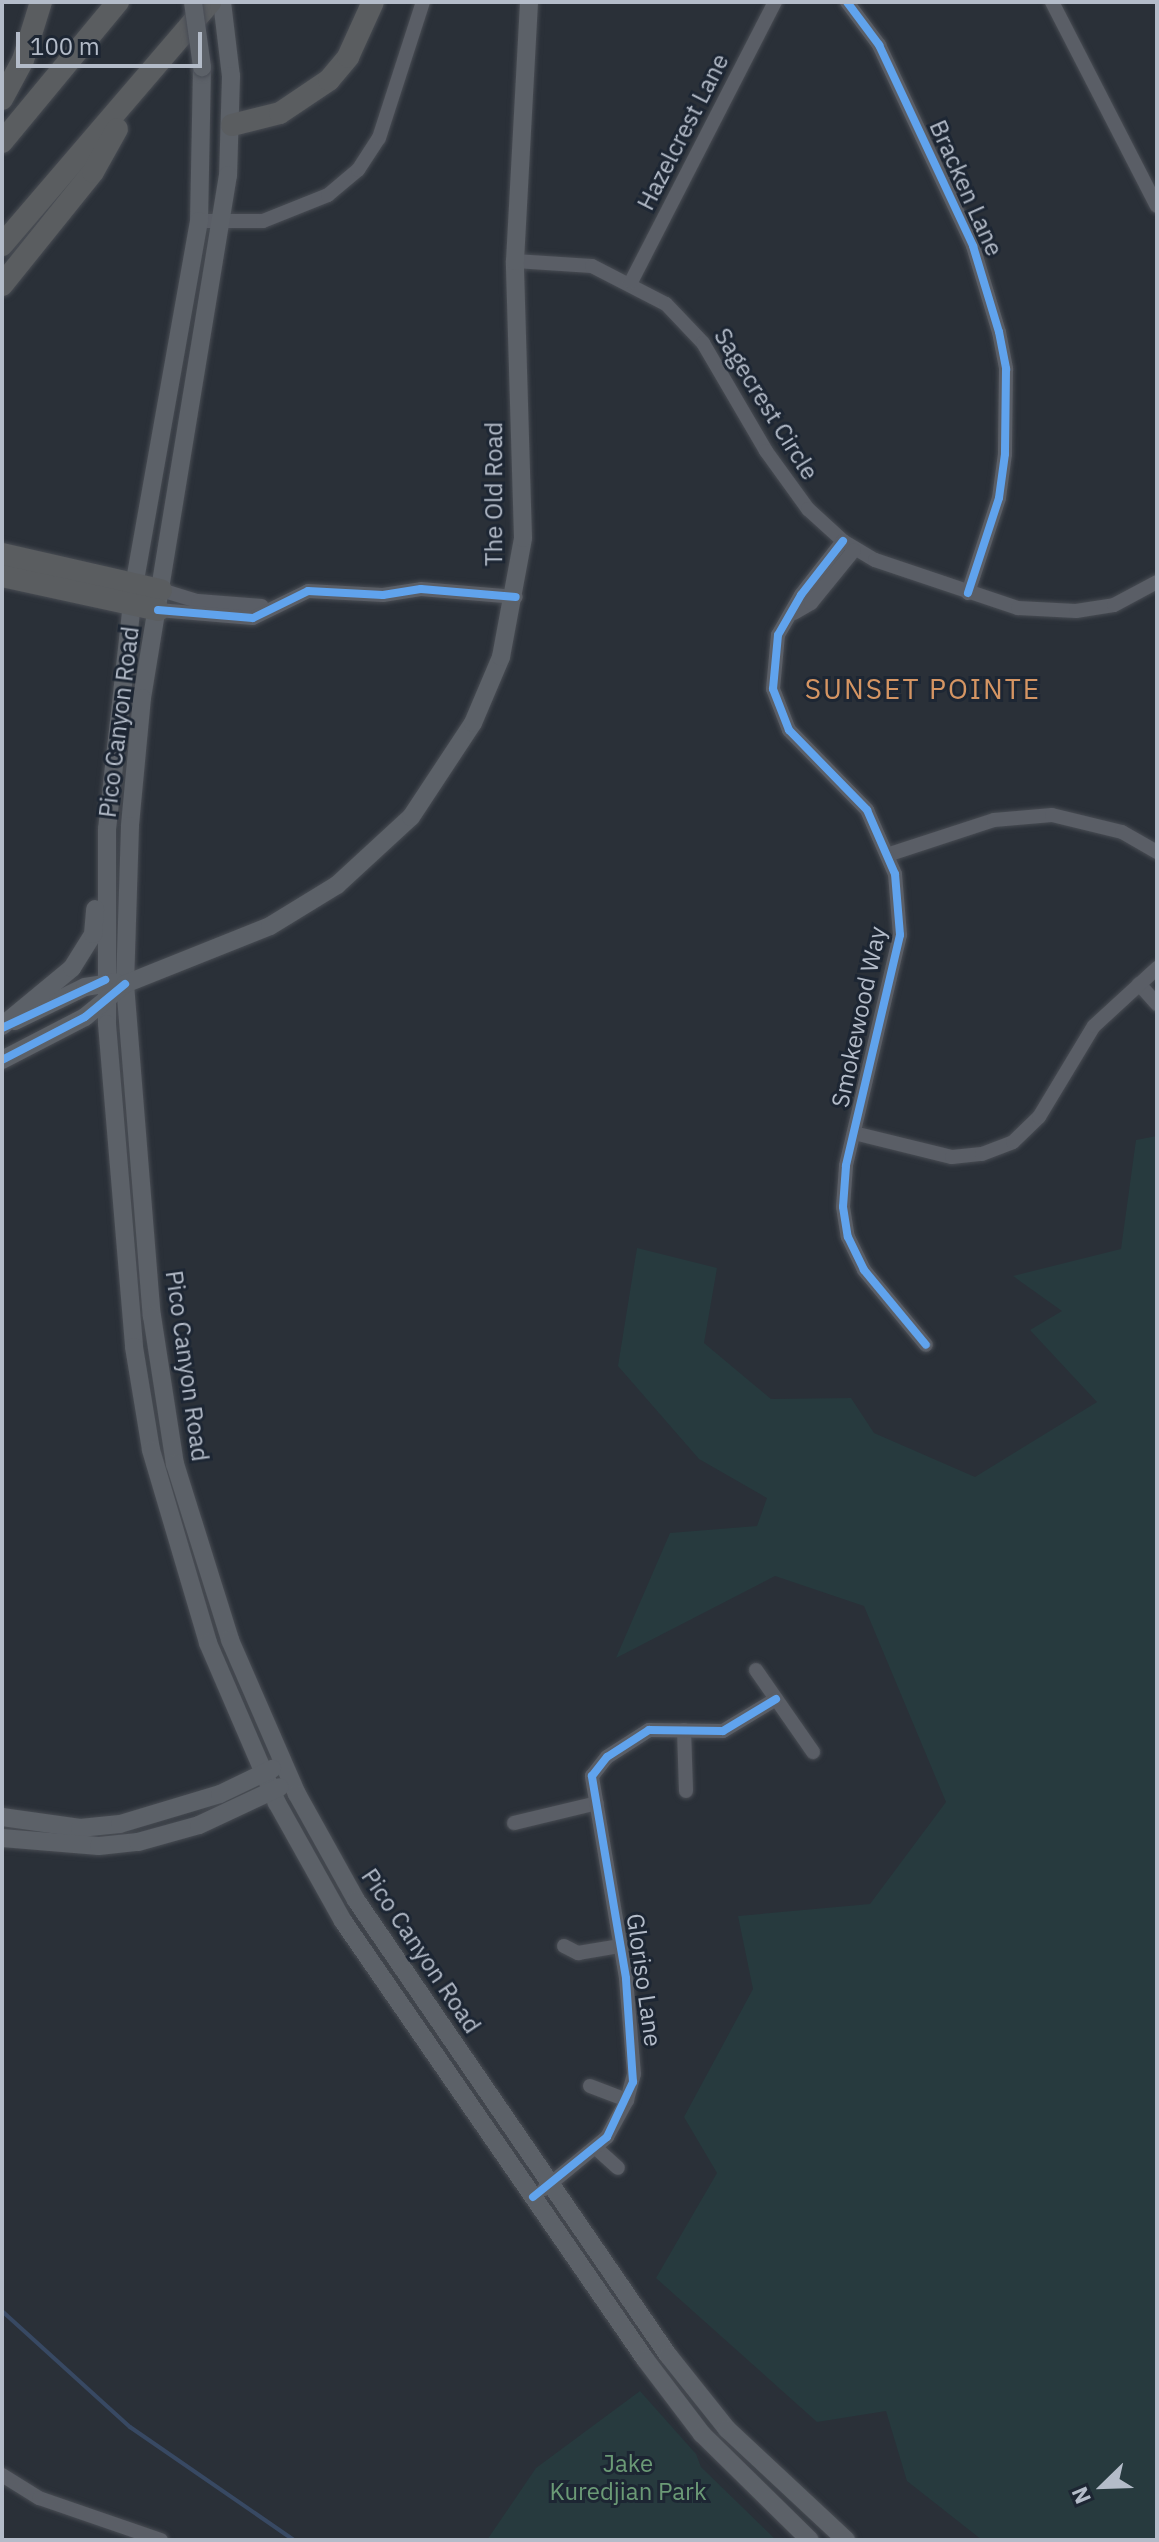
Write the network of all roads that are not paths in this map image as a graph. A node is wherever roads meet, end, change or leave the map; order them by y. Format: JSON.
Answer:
{"nodes":[{"id":1,"x":41,"y":2,"type":"edge"},
{"id":2,"x":118,"y":2,"type":"edge"},
{"id":3,"x":193,"y":2,"type":"edge"},
{"id":4,"x":210,"y":2,"type":"edge"},
{"id":5,"x":222,"y":2,"type":"edge"},
{"id":6,"x":373,"y":2,"type":"edge"},
{"id":7,"x":423,"y":2,"type":"edge"},
{"id":8,"x":529,"y":2,"type":"edge"},
{"id":9,"x":775,"y":2,"type":"edge"},
{"id":10,"x":847,"y":2,"type":"edge"},
{"id":11,"x":1052,"y":2,"type":"edge"},
{"id":12,"x":137,"y":92,"type":"junction"},
{"id":13,"x":2,"y":99,"type":"edge"},
{"id":14,"x":232,"y":125,"type":"junction"},
{"id":15,"x":2,"y":142,"type":"edge"},
{"id":16,"x":1157,"y":206,"type":"edge"},
{"id":17,"x":199,"y":221,"type":"junction"},
{"id":18,"x":222,"y":224,"type":"junction"},
{"id":19,"x":2,"y":245,"type":"edge"},
{"id":20,"x":515,"y":261,"type":"junction"},
{"id":21,"x":631,"y":282,"type":"junction"},
{"id":22,"x":2,"y":285,"type":"edge"},
{"id":23,"x":848,"y":545,"type":"junction"},
{"id":24,"x":2,"y":554,"type":"edge"},
{"id":25,"x":2,"y":576,"type":"edge"},
{"id":26,"x":1157,"y":582,"type":"edge"},
{"id":27,"x":968,"y":593,"type":"junction"},
{"id":28,"x":133,"y":596,"type":"junction"},
{"id":29,"x":516,"y":597,"type":"junction"},
{"id":30,"x":159,"y":600,"type":"junction"},
{"id":31,"x":107,"y":829,"type":"junction"},
{"id":32,"x":1157,"y":852,"type":"edge"},
{"id":33,"x":890,"y":854,"type":"junction"},
{"id":34,"x":1157,"y":968,"type":"edge"},
{"id":35,"x":105,"y":980,"type":"junction"},
{"id":36,"x":125,"y":984,"type":"junction"},
{"id":37,"x":1139,"y":984,"type":"junction"},
{"id":38,"x":105,"y":1001,"type":"junction"},
{"id":39,"x":1157,"y":1004,"type":"edge"},
{"id":40,"x":2,"y":1027,"type":"edge"},
{"id":41,"x":2,"y":1060,"type":"edge"},
{"id":42,"x":854,"y":1133,"type":"junction"},
{"id":43,"x":926,"y":1345,"type":"dead end"},
{"id":44,"x":756,"y":1670,"type":"dead end"},
{"id":45,"x":776,"y":1699,"type":"junction"},
{"id":46,"x":684,"y":1730,"type":"junction"},
{"id":47,"x":813,"y":1752,"type":"dead end"},
{"id":48,"x":284,"y":1763,"type":"junction"},
{"id":49,"x":263,"y":1774,"type":"junction"},
{"id":50,"x":291,"y":1781,"type":"junction"},
{"id":51,"x":686,"y":1791,"type":"dead end"},
{"id":52,"x":272,"y":1792,"type":"junction"},
{"id":53,"x":597,"y":1803,"type":"junction"},
{"id":54,"x":2,"y":1817,"type":"edge"},
{"id":55,"x":514,"y":1823,"type":"dead end"},
{"id":56,"x":2,"y":1838,"type":"edge"},
{"id":57,"x":564,"y":1946,"type":"dead end"},
{"id":58,"x":620,"y":1946,"type":"junction"},
{"id":59,"x":590,"y":2086,"type":"dead end"},
{"id":60,"x":627,"y":2100,"type":"junction"},
{"id":61,"x":597,"y":2149,"type":"junction"},
{"id":62,"x":618,"y":2168,"type":"dead end"},
{"id":63,"x":549,"y":2185,"type":"junction"},
{"id":64,"x":533,"y":2197,"type":"junction"},
{"id":65,"x":2,"y":2475,"type":"edge"},
{"id":66,"x":161,"y":2540,"type":"edge"},
{"id":67,"x":810,"y":2540,"type":"edge"},
{"id":68,"x":846,"y":2540,"type":"edge"}],
"edges":[{"from":1,"to":13,"type":"highway"},
{"from":2,"to":15,"type":"highway"},
{"from":3,"to":17,"type":"main road","name":"Pico Canyon Road","bridge":true},
{"from":4,"to":12,"type":"highway"},
{"from":5,"to":14,"type":"main road","name":"Pico Canyon Road"},
{"from":6,"to":14,"type":"highway"},
{"from":7,"to":18,"type":"street"},
{"from":8,"to":20,"type":"main road","name":"The Old Road"},
{"from":9,"to":21,"type":"street","name":"Hazelcrest Lane"},
{"from":10,"to":27,"type":"street","name":"Bracken Lane"},
{"from":11,"to":16,"type":"street"},
{"from":12,"to":19,"type":"highway"},
{"from":12,"to":22,"type":"highway"},
{"from":14,"to":18,"type":"main road","name":"Pico Canyon Road"},
{"from":17,"to":18,"type":"street"},
{"from":17,"to":28,"type":"main road","name":"Pico Canyon Road"},
{"from":18,"to":30,"type":"main road","name":"Pico Canyon Road"},
{"from":20,"to":21,"type":"street","name":"Sagecrest Circle"},
{"from":20,"to":29,"type":"main road","name":"The Old Road"},
{"from":21,"to":23,"type":"street","name":"Sagecrest Circle"},
{"from":23,"to":27,"type":"street","name":"Sagecrest Circle"},
{"from":23,"to":33,"type":"street","name":"Smokewood Way"},
{"from":24,"to":28,"type":"highway"},
{"from":25,"to":28,"type":"highway"},
{"from":26,"to":27,"type":"street","name":"Sagecrest Circle"},
{"from":28,"to":30,"type":"highway"},
{"from":28,"to":31,"type":"main road","name":"Pico Canyon Road"},
{"from":29,"to":30,"type":"street"},
{"from":29,"to":36,"type":"main road","name":"The Old Road"},
{"from":30,"to":36,"type":"main road","name":"Pico Canyon Road"},
{"from":31,"to":35,"type":"main road","name":"Pico Canyon Road"},
{"from":31,"to":40,"type":"main road"},
{"from":32,"to":33,"type":"street"},
{"from":33,"to":42,"type":"street","name":"Smokewood Way"},
{"from":34,"to":37,"type":"street"},
{"from":35,"to":36,"type":"main road"},
{"from":35,"to":38,"type":"main road","name":"Pico Canyon Road"},
{"from":35,"to":40,"type":"main road"},
{"from":36,"to":38,"type":"main road","name":"The Old Road"},
{"from":36,"to":48,"type":"main road","name":"Pico Canyon Road"},
{"from":37,"to":39,"type":"street"},
{"from":37,"to":42,"type":"street"},
{"from":38,"to":41,"type":"main road","name":"The Old Road"},
{"from":38,"to":49,"type":"main road","name":"Pico Canyon Road"},
{"from":42,"to":43,"type":"street","name":"Smokewood Way"},
{"from":44,"to":45,"type":"street"},
{"from":45,"to":46,"type":"street"},
{"from":45,"to":47,"type":"street"},
{"from":46,"to":51,"type":"street"},
{"from":46,"to":53,"type":"street","name":"Gloriso Lane"},
{"from":48,"to":49,"type":"main road"},
{"from":48,"to":50,"type":"main road","name":"Pico Canyon Road"},
{"from":49,"to":52,"type":"main road","name":"Pico Canyon Road"},
{"from":49,"to":54,"type":"main road"},
{"from":50,"to":52,"type":"main road"},
{"from":50,"to":63,"type":"main road","name":"Pico Canyon Road"},
{"from":52,"to":56,"type":"main road"},
{"from":52,"to":64,"type":"main road","name":"Pico Canyon Road"},
{"from":53,"to":55,"type":"street"},
{"from":53,"to":58,"type":"street","name":"Gloriso Lane"},
{"from":57,"to":58,"type":"street"},
{"from":58,"to":60,"type":"street","name":"Gloriso Lane"},
{"from":59,"to":60,"type":"street"},
{"from":60,"to":61,"type":"street","name":"Gloriso Lane"},
{"from":61,"to":62,"type":"street"},
{"from":61,"to":63,"type":"street","name":"Gloriso Lane"},
{"from":63,"to":64,"type":"street","name":"Gloriso Lane"},
{"from":63,"to":68,"type":"main road","name":"Pico Canyon Road"},
{"from":64,"to":67,"type":"main road","name":"Pico Canyon Road"},
{"from":65,"to":66,"type":"street"}]}
